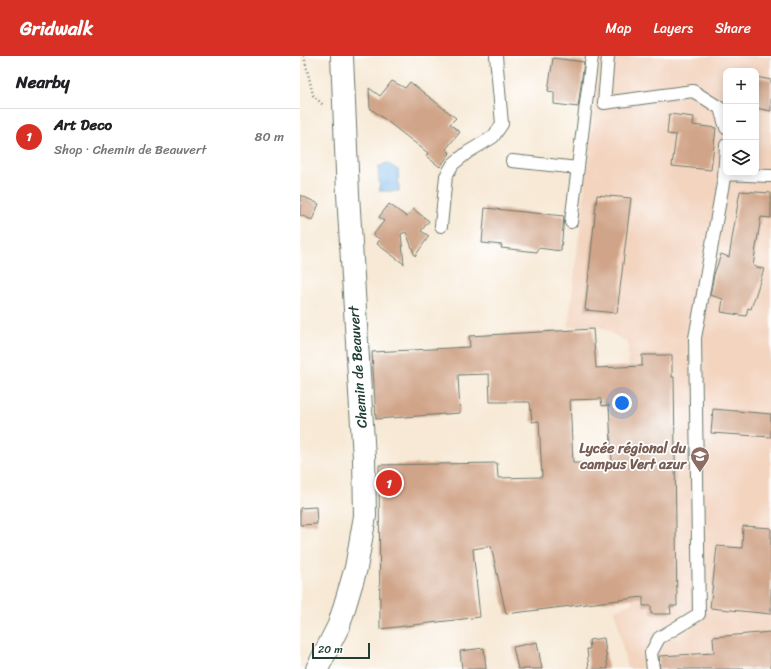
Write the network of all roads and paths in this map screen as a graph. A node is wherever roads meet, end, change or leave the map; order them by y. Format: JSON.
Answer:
{"nodes":[{"id":1,"x":304,"y":56,"type":"edge"},
{"id":2,"x":342,"y":56,"type":"edge"},
{"id":3,"x":496,"y":56,"type":"edge"},
{"id":4,"x":592,"y":56,"type":"edge"},
{"id":5,"x":608,"y":56,"type":"edge"},
{"id":6,"x":323,"y":105,"type":"dead end"},
{"id":7,"x":723,"y":118,"type":"edge"},
{"id":8,"x":512,"y":161,"type":"dead end"},
{"id":9,"x":578,"y":168,"type":"junction"},
{"id":10,"x":759,"y":175,"type":"edge"},
{"id":11,"x":724,"y":176,"type":"edge"},
{"id":12,"x":771,"y":176,"type":"edge"},
{"id":13,"x":571,"y":222,"type":"dead end"},
{"id":14,"x":441,"y":226,"type":"dead end"},
{"id":15,"x":317,"y":669,"type":"edge"},
{"id":16,"x":654,"y":669,"type":"edge"}],
"edges":[{"from":1,"to":6,"type":"path"},
{"from":2,"to":15,"type":"street","name":"Chemin de Beauvert"},
{"from":3,"to":14,"type":"lane"},
{"from":4,"to":9,"type":"lane"},
{"from":5,"to":7,"type":"lane"},
{"from":8,"to":9,"type":"lane"},
{"from":9,"to":13,"type":"lane"},
{"from":10,"to":12,"type":"lane"},
{"from":11,"to":16,"type":"lane"}]}
